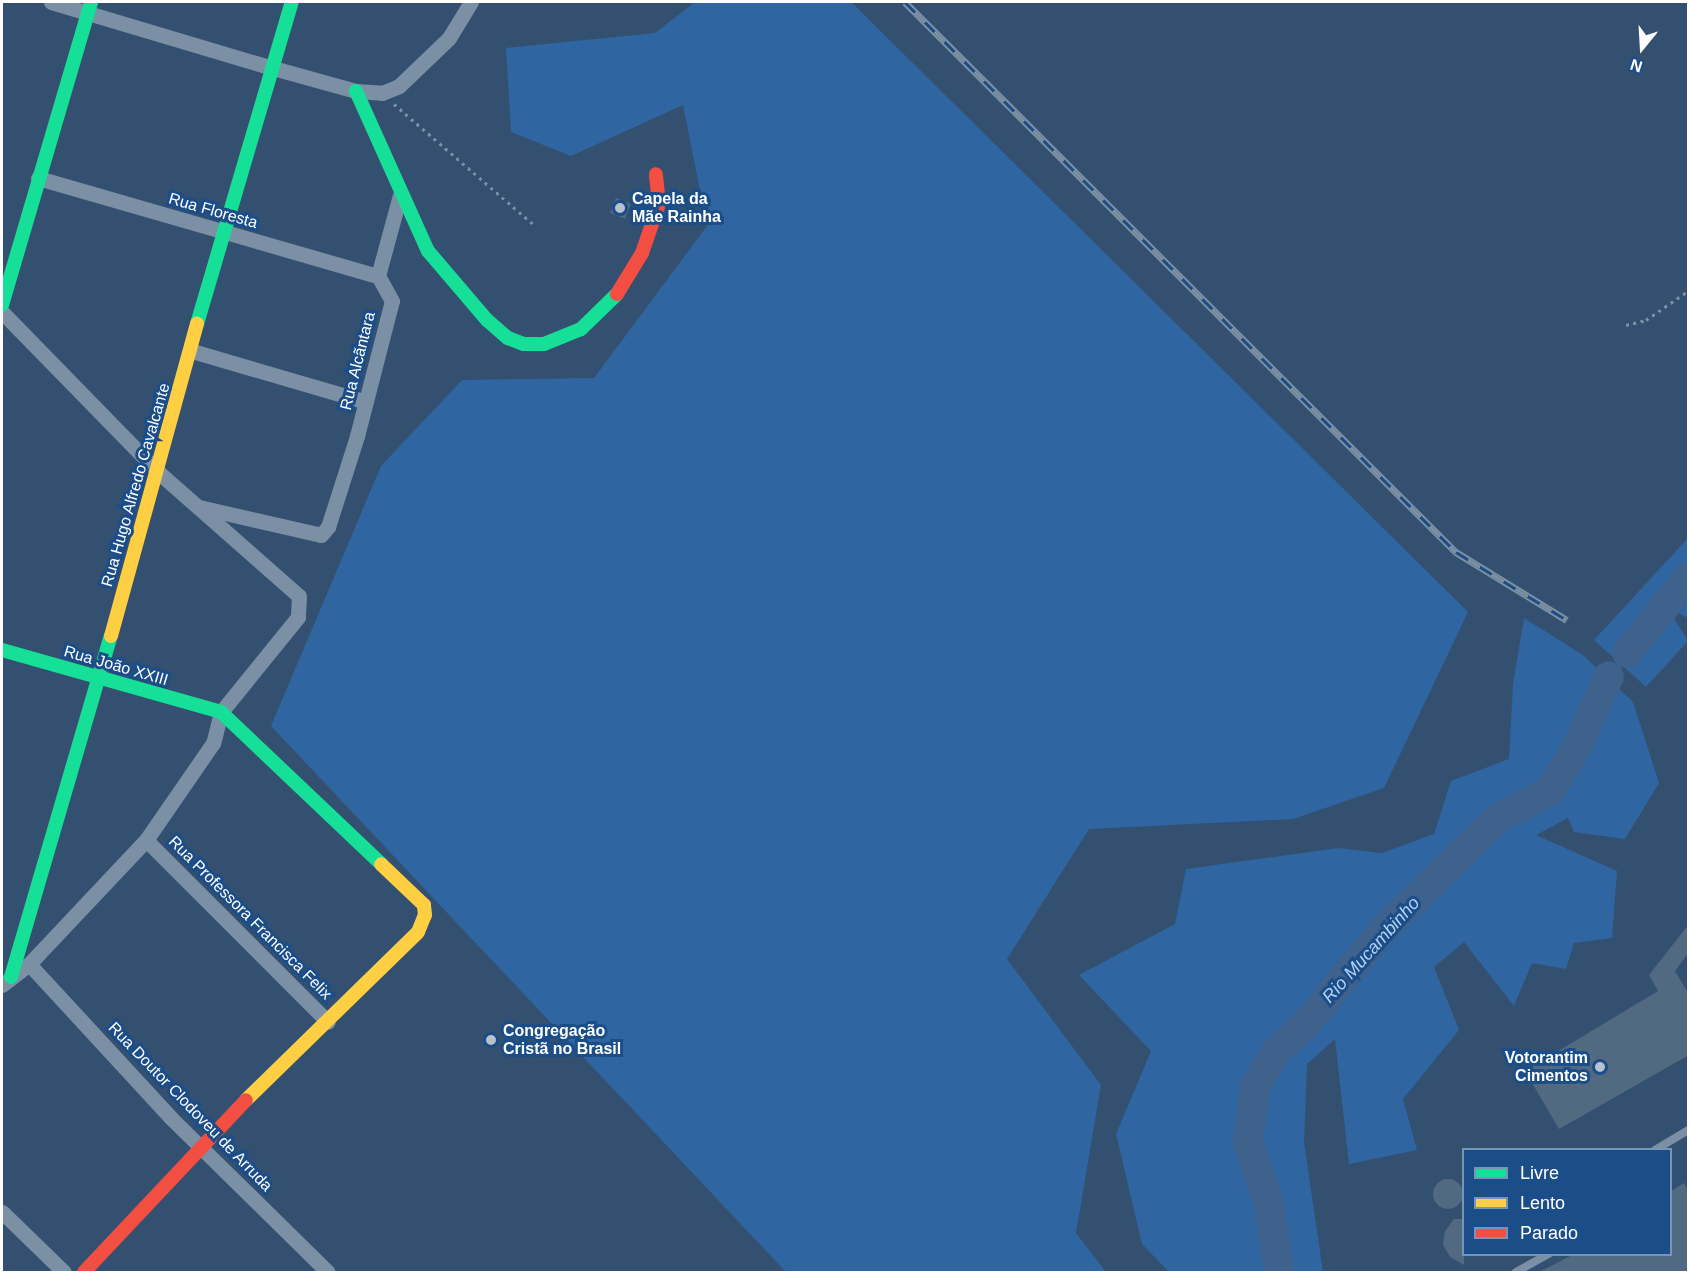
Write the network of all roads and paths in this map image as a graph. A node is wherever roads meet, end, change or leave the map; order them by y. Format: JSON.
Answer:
{"nodes":[{"id":1,"x":51,"y":2,"type":"edge"},
{"id":2,"x":292,"y":2,"type":"edge"},
{"id":3,"x":471,"y":2,"type":"edge"},
{"id":4,"x":89,"y":7,"type":"edge"},
{"id":5,"x":273,"y":68,"type":"junction"},
{"id":6,"x":356,"y":91,"type":"junction"},
{"id":7,"x":382,"y":93,"type":"junction"},
{"id":8,"x":656,"y":174,"type":"dead end"},
{"id":9,"x":38,"y":178,"type":"junction"},
{"id":10,"x":400,"y":195,"type":"junction"},
{"id":11,"x":533,"y":224,"type":"dead end"},
{"id":12,"x":222,"y":232,"type":"junction"},
{"id":13,"x":378,"y":276,"type":"junction"},
{"id":14,"x":1689,"y":291,"type":"edge"},
{"id":15,"x":2,"y":305,"type":"edge"},
{"id":16,"x":2,"y":312,"type":"edge"},
{"id":17,"x":1626,"y":325,"type":"dead end"},
{"id":18,"x":192,"y":351,"type":"junction"},
{"id":19,"x":366,"y":402,"type":"junction"},
{"id":20,"x":157,"y":471,"type":"junction"},
{"id":21,"x":196,"y":506,"type":"junction"},
{"id":22,"x":2,"y":651,"type":"edge"},
{"id":23,"x":99,"y":679,"type":"junction"},
{"id":24,"x":221,"y":712,"type":"junction"},
{"id":25,"x":146,"y":840,"type":"junction"},
{"id":26,"x":29,"y":964,"type":"junction"},
{"id":27,"x":6,"y":981,"type":"edge"},
{"id":28,"x":328,"y":1022,"type":"junction"},
{"id":29,"x":1689,"y":1130,"type":"edge"},
{"id":30,"x":199,"y":1146,"type":"junction"},
{"id":31,"x":1657,"y":1148,"type":"edge"},
{"id":32,"x":2,"y":1212,"type":"edge"},
{"id":33,"x":1545,"y":1256,"type":"edge"},
{"id":34,"x":64,"y":1272,"type":"edge"},
{"id":35,"x":84,"y":1272,"type":"edge"},
{"id":36,"x":328,"y":1272,"type":"edge"},
{"id":37,"x":1516,"y":1272,"type":"edge"}],
"edges":[{"from":1,"to":4,"type":"street"},
{"from":2,"to":5,"type":"street","name":"Rua Hugo Alfredo Cavalcante"},
{"from":3,"to":7,"type":"street"},
{"from":4,"to":5,"type":"street"},
{"from":4,"to":9,"type":"street"},
{"from":5,"to":6,"type":"street"},
{"from":5,"to":12,"type":"street","name":"Rua Hugo Alfredo Cavalcante"},
{"from":6,"to":7,"type":"street"},
{"from":6,"to":10,"type":"street"},
{"from":7,"to":11,"type":"path"},
{"from":8,"to":10,"type":"street"},
{"from":9,"to":12,"type":"street","name":"Rua Floresta"},
{"from":9,"to":15,"type":"street"},
{"from":10,"to":13,"type":"street"},
{"from":12,"to":13,"type":"street","name":"Rua Floresta"},
{"from":12,"to":18,"type":"street","name":"Rua Hugo Alfredo Cavalcante"},
{"from":13,"to":19,"type":"street","name":"Rua Alcãntara"},
{"from":14,"to":17,"type":"path"},
{"from":16,"to":20,"type":"street"},
{"from":18,"to":19,"type":"street"},
{"from":18,"to":20,"type":"street","name":"Rua Hugo Alfredo Cavalcante"},
{"from":19,"to":21,"type":"street","name":"Rua Alcãntara"},
{"from":20,"to":21,"type":"street"},
{"from":20,"to":23,"type":"street","name":"Rua Hugo Alfredo Cavalcante"},
{"from":21,"to":24,"type":"street"},
{"from":22,"to":23,"type":"street","name":"Rua João XXIII"},
{"from":23,"to":24,"type":"street","name":"Rua João XXIII"},
{"from":23,"to":27,"type":"street","name":"Rua Hugo Alfredo Cavalcante"},
{"from":24,"to":25,"type":"street"},
{"from":24,"to":28,"type":"street"},
{"from":25,"to":26,"type":"street"},
{"from":25,"to":28,"type":"street","name":"Rua Professora Francisca Felix"},
{"from":26,"to":27,"type":"street"},
{"from":26,"to":30,"type":"street","name":"Rua Doutor Clodoveu de Arruda"},
{"from":28,"to":30,"type":"street"},
{"from":29,"to":31,"type":"lane"},
{"from":30,"to":35,"type":"street"},
{"from":30,"to":36,"type":"street","name":"Rua Doutor Clodoveu de Arruda"},
{"from":32,"to":34,"type":"street"},
{"from":33,"to":37,"type":"lane"}]}
